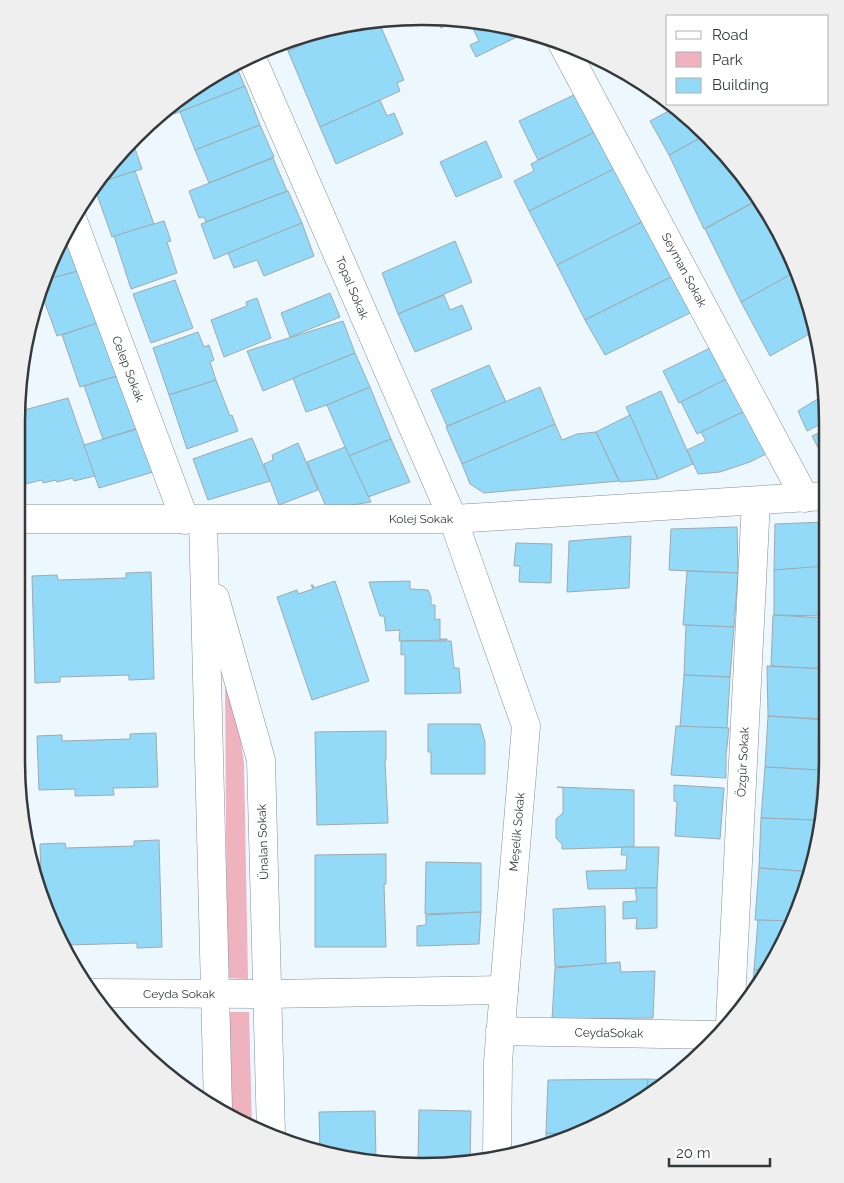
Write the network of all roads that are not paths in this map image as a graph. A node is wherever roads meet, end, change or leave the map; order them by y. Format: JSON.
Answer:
{"nodes":[{"id":1,"x":568,"y":53,"type":"edge"},
{"id":2,"x":255,"y":62,"type":"edge"},
{"id":3,"x":76,"y":227,"type":"edge"},
{"id":4,"x":815,"y":497,"type":"edge"},
{"id":5,"x":756,"y":501,"type":"junction"},
{"id":6,"x":25,"y":519,"type":"edge"},
{"id":7,"x":453,"y":519,"type":"junction"},
{"id":8,"x":194,"y":520,"type":"junction"},
{"id":9,"x":204,"y":558,"type":"junction"},
{"id":10,"x":504,"y":990,"type":"junction"},
{"id":11,"x":101,"y":994,"type":"edge"},
{"id":12,"x":215,"y":994,"type":"junction"},
{"id":13,"x":267,"y":994,"type":"junction"},
{"id":14,"x":731,"y":1011,"type":"edge"},
{"id":15,"x":500,"y":1032,"type":"junction"},
{"id":16,"x":709,"y":1035,"type":"edge"},
{"id":17,"x":218,"y":1102,"type":"edge"},
{"id":18,"x":271,"y":1128,"type":"edge"},
{"id":19,"x":497,"y":1150,"type":"edge"}],
"edges":[{"from":1,"to":4,"type":"street","name":"Seyman Sokak"},
{"from":2,"to":7,"type":"street","name":"Topal Sokak"},
{"from":3,"to":8,"type":"street","name":"Celep Sokak"},
{"from":4,"to":5,"type":"street","name":"Kolej Sokak"},
{"from":5,"to":7,"type":"street","name":"Kolej Sokak"},
{"from":5,"to":14,"type":"street","name":"Özgür Sokak"},
{"from":6,"to":8,"type":"street","name":"Kolej Sokak"},
{"from":7,"to":8,"type":"street","name":"Kolej Sokak"},
{"from":7,"to":10,"type":"street","name":"Meşelik Sokak"},
{"from":8,"to":9,"type":"street","name":"Ünalan Sokak"},
{"from":9,"to":12,"type":"street","name":"Ünalan Sokak"},
{"from":9,"to":13,"type":"street","name":"Ünalan Sokak"},
{"from":10,"to":13,"type":"street","name":"Ceyda Sokak"},
{"from":10,"to":15,"type":"street","name":"Meşelik Sokak"},
{"from":11,"to":12,"type":"street","name":"Ceyda Sokak"},
{"from":12,"to":13,"type":"street","name":"Ceyda Sokak"},
{"from":12,"to":17,"type":"street","name":"Ünalan Sokak"},
{"from":13,"to":18,"type":"street","name":"Ünalan Sokak"},
{"from":15,"to":16,"type":"street","name":"CeydaSokak"},
{"from":15,"to":19,"type":"street","name":"Meşelik Sokak"}]}
